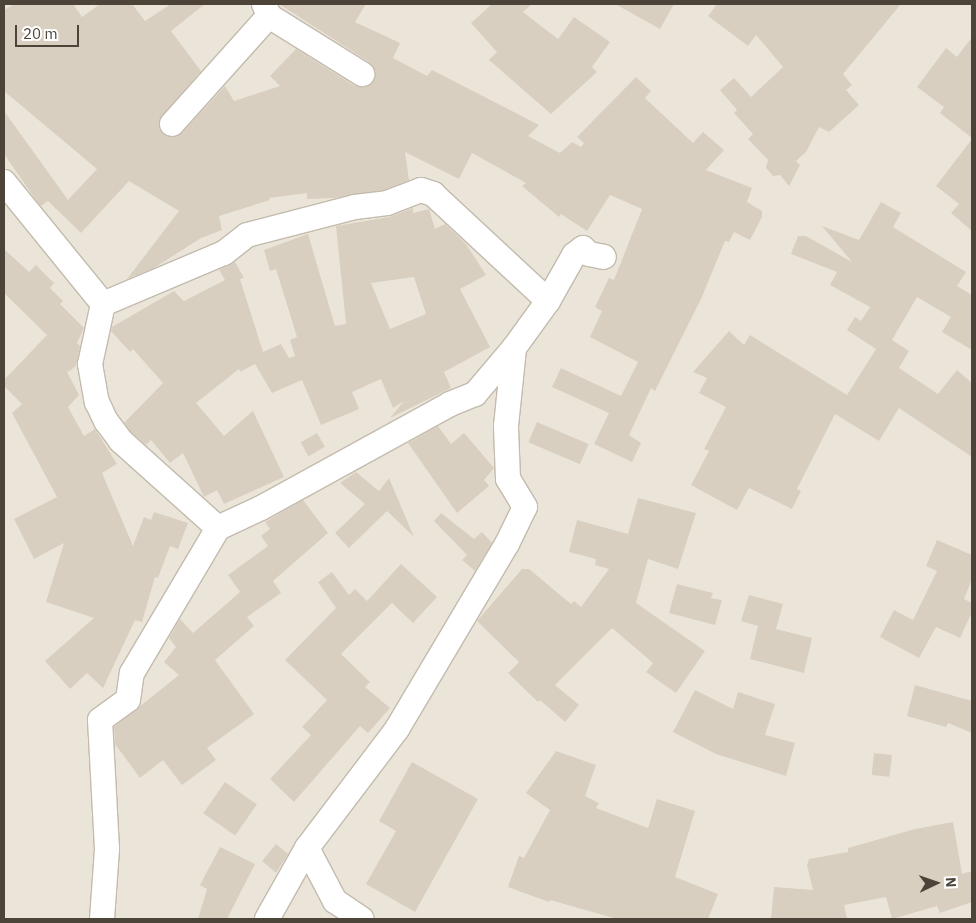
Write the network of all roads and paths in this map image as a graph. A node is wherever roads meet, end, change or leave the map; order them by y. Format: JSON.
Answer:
{"nodes":[{"id":1,"x":267,"y":10,"type":"edge"},
{"id":2,"x":362,"y":74,"type":"dead end"},
{"id":3,"x":172,"y":124,"type":"dead end"},
{"id":4,"x":4,"y":182,"type":"edge"},
{"id":5,"x":604,"y":257,"type":"dead end"},
{"id":6,"x":548,"y":301,"type":"junction"},
{"id":7,"x":103,"y":304,"type":"junction"},
{"id":8,"x":514,"y":348,"type":"junction"},
{"id":9,"x":218,"y":528,"type":"junction"},
{"id":10,"x":307,"y":848,"type":"junction"},
{"id":11,"x":102,"y":919,"type":"edge"},
{"id":12,"x":267,"y":919,"type":"edge"},
{"id":13,"x":362,"y":919,"type":"edge"}],
"edges":[{"from":1,"to":2,"type":"street"},
{"from":1,"to":3,"type":"street"},
{"from":4,"to":7,"type":"street"},
{"from":5,"to":6,"type":"street"},
{"from":6,"to":7,"type":"street"},
{"from":6,"to":8,"type":"street"},
{"from":7,"to":9,"type":"street"},
{"from":8,"to":9,"type":"street"},
{"from":8,"to":10,"type":"street"},
{"from":9,"to":11,"type":"street"},
{"from":10,"to":12,"type":"street"},
{"from":10,"to":13,"type":"street"}]}
